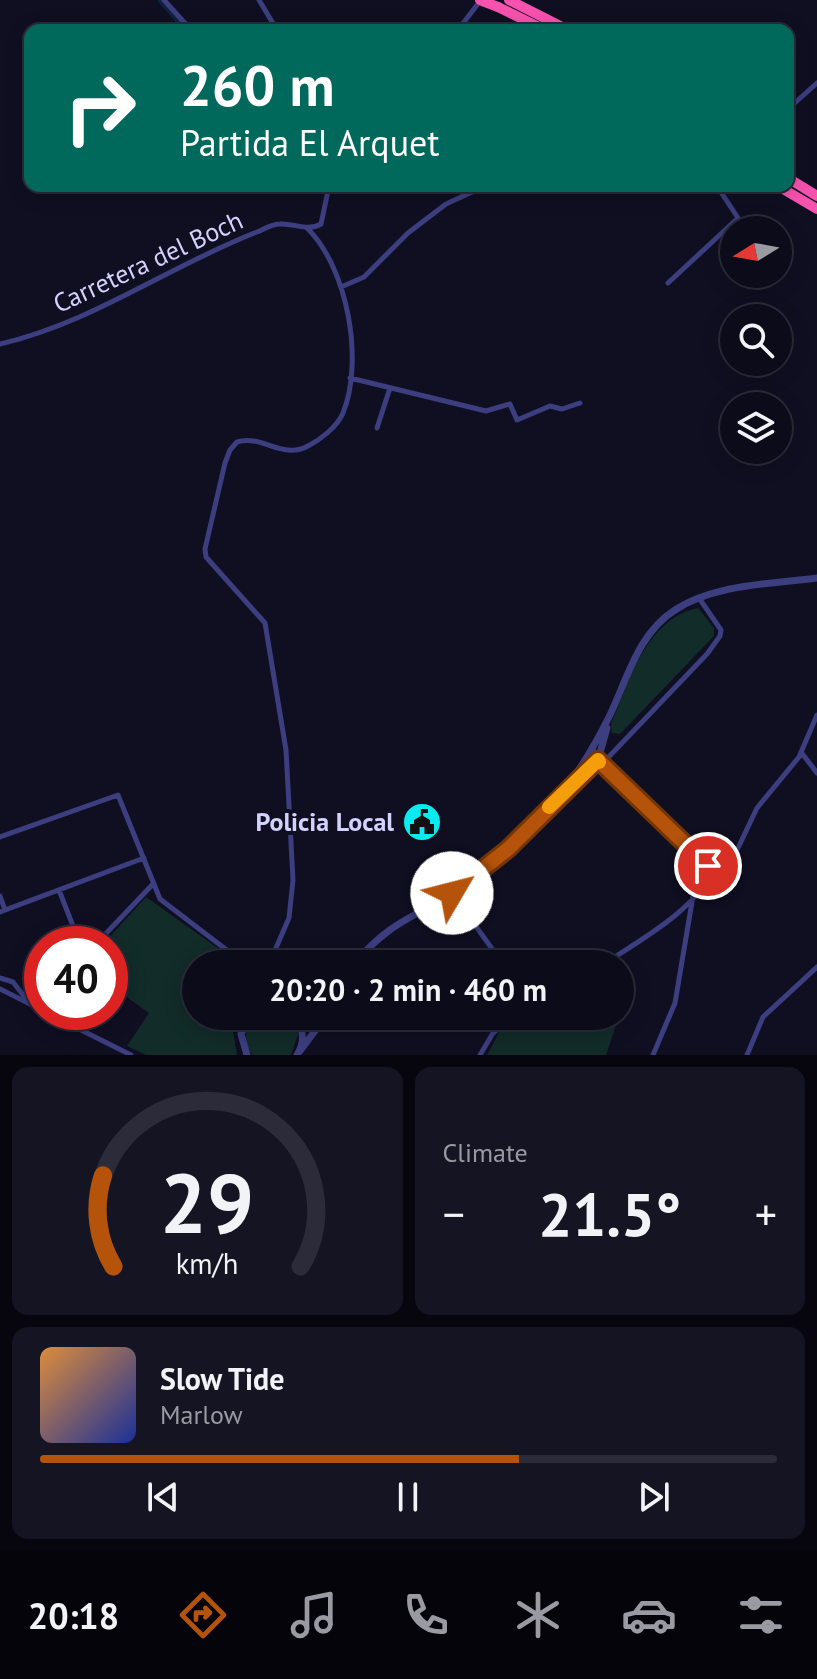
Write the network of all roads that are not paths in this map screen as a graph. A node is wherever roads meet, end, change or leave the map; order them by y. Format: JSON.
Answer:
{"nodes":[{"id":1,"x":164,"y":0,"type":"edge"},
{"id":2,"x":259,"y":0,"type":"edge"},
{"id":3,"x":509,"y":0,"type":"edge"},
{"id":4,"x":479,"y":3,"type":"edge"},
{"id":5,"x":186,"y":24,"type":"edge"},
{"id":6,"x":273,"y":24,"type":"edge"},
{"id":7,"x":463,"y":24,"type":"edge"},
{"id":8,"x":533,"y":24,"type":"edge"},
{"id":9,"x":556,"y":24,"type":"edge"},
{"id":10,"x":817,"y":83,"type":"edge"},
{"id":11,"x":794,"y":104,"type":"edge"},
{"id":12,"x":794,"y":182,"type":"edge"},
{"id":13,"x":328,"y":192,"type":"edge"},
{"id":14,"x":472,"y":192,"type":"edge"},
{"id":15,"x":721,"y":192,"type":"edge"},
{"id":16,"x":788,"y":192,"type":"edge"},
{"id":17,"x":817,"y":196,"type":"edge"},
{"id":18,"x":817,"y":209,"type":"edge"},
{"id":19,"x":307,"y":228,"type":"junction"},
{"id":20,"x":668,"y":283,"type":"dead end"},
{"id":21,"x":341,"y":287,"type":"junction"},
{"id":22,"x":0,"y":344,"type":"edge"},
{"id":23,"x":350,"y":378,"type":"junction"},
{"id":24,"x":390,"y":388,"type":"junction"},
{"id":25,"x":580,"y":403,"type":"dead end"},
{"id":26,"x":377,"y":428,"type":"dead end"},
{"id":27,"x":817,"y":578,"type":"edge"},
{"id":28,"x":699,"y":598,"type":"junction"},
{"id":29,"x":610,"y":715,"type":"junction"},
{"id":30,"x":817,"y":715,"type":"edge"},
{"id":31,"x":593,"y":749,"type":"junction"},
{"id":32,"x":801,"y":752,"type":"junction"},
{"id":33,"x":600,"y":763,"type":"junction"},
{"id":34,"x":817,"y":773,"type":"edge"},
{"id":35,"x":560,"y":796,"type":"junction"},
{"id":36,"x":0,"y":837,"type":"edge"},
{"id":37,"x":144,"y":858,"type":"junction"},
{"id":38,"x":709,"y":869,"type":"junction"},
{"id":39,"x":153,"y":883,"type":"junction"},
{"id":40,"x":59,"y":890,"type":"junction"},
{"id":41,"x":452,"y":893,"type":"junction"},
{"id":42,"x":0,"y":896,"type":"edge"},
{"id":43,"x":693,"y":896,"type":"junction"},
{"id":44,"x":3,"y":911,"type":"edge"},
{"id":45,"x":73,"y":926,"type":"edge"},
{"id":46,"x":113,"y":926,"type":"edge"},
{"id":47,"x":227,"y":950,"type":"edge"},
{"id":48,"x":275,"y":950,"type":"edge"},
{"id":49,"x":368,"y":950,"type":"edge"},
{"id":50,"x":493,"y":950,"type":"edge"},
{"id":51,"x":625,"y":950,"type":"edge"},
{"id":52,"x":817,"y":967,"type":"edge"},
{"id":53,"x":0,"y":978,"type":"edge"},
{"id":54,"x":0,"y":989,"type":"edge"},
{"id":55,"x":21,"y":992,"type":"junction"},
{"id":56,"x":24,"y":993,"type":"edge"},
{"id":57,"x":24,"y":996,"type":"edge"},
{"id":58,"x":24,"y":1001,"type":"edge"},
{"id":59,"x":82,"y":1030,"type":"edge"},
{"id":60,"x":243,"y":1030,"type":"edge"},
{"id":61,"x":302,"y":1030,"type":"edge"},
{"id":62,"x":315,"y":1030,"type":"edge"},
{"id":63,"x":497,"y":1030,"type":"edge"},
{"id":64,"x":245,"y":1053,"type":"edge"},
{"id":65,"x":299,"y":1054,"type":"edge"},
{"id":66,"x":131,"y":1055,"type":"edge"},
{"id":67,"x":480,"y":1055,"type":"edge"},
{"id":68,"x":653,"y":1055,"type":"edge"},
{"id":69,"x":747,"y":1055,"type":"edge"}],
"edges":[{"from":1,"to":5,"type":"street"},
{"from":2,"to":6,"type":"street"},
{"from":3,"to":9,"type":"highway"},
{"from":4,"to":7,"type":"street"},
{"from":4,"to":8,"type":"highway","bridge":true},
{"from":10,"to":11,"type":"street"},
{"from":12,"to":17,"type":"highway"},
{"from":13,"to":19,"type":"street"},
{"from":14,"to":21,"type":"street"},
{"from":15,"to":20,"type":"street"},
{"from":16,"to":18,"type":"highway"},
{"from":19,"to":21,"type":"street"},
{"from":19,"to":22,"type":"street","name":"Carretera del Boch"},
{"from":21,"to":23,"type":"street"},
{"from":23,"to":24,"type":"street"},
{"from":23,"to":48,"type":"street"},
{"from":24,"to":25,"type":"street"},
{"from":24,"to":26,"type":"street"},
{"from":27,"to":28,"type":"street"},
{"from":28,"to":29,"type":"street"},
{"from":28,"to":33,"type":"street"},
{"from":29,"to":31,"type":"street"},
{"from":29,"to":33,"type":"street"},
{"from":30,"to":32,"type":"street"},
{"from":31,"to":33,"type":"street"},
{"from":31,"to":35,"type":"street"},
{"from":32,"to":34,"type":"street"},
{"from":32,"to":38,"type":"street"},
{"from":33,"to":35,"type":"street"},
{"from":33,"to":38,"type":"street"},
{"from":35,"to":41,"type":"street"},
{"from":36,"to":37,"type":"street"},
{"from":37,"to":39,"type":"street"},
{"from":37,"to":40,"type":"street"},
{"from":38,"to":43,"type":"street"},
{"from":39,"to":46,"type":"street"},
{"from":39,"to":47,"type":"street"},
{"from":40,"to":44,"type":"street"},
{"from":40,"to":45,"type":"street"},
{"from":41,"to":49,"type":"street"},
{"from":41,"to":50,"type":"street"},
{"from":42,"to":44,"type":"street"},
{"from":43,"to":51,"type":"street"},
{"from":43,"to":68,"type":"street"},
{"from":52,"to":69,"type":"street"},
{"from":53,"to":55,"type":"street"},
{"from":54,"to":58,"type":"street"},
{"from":55,"to":56,"type":"street"},
{"from":55,"to":57,"type":"street"},
{"from":59,"to":66,"type":"street"},
{"from":60,"to":64,"type":"street"},
{"from":61,"to":65,"type":"street"},
{"from":62,"to":65,"type":"street"},
{"from":63,"to":67,"type":"street"}]}
